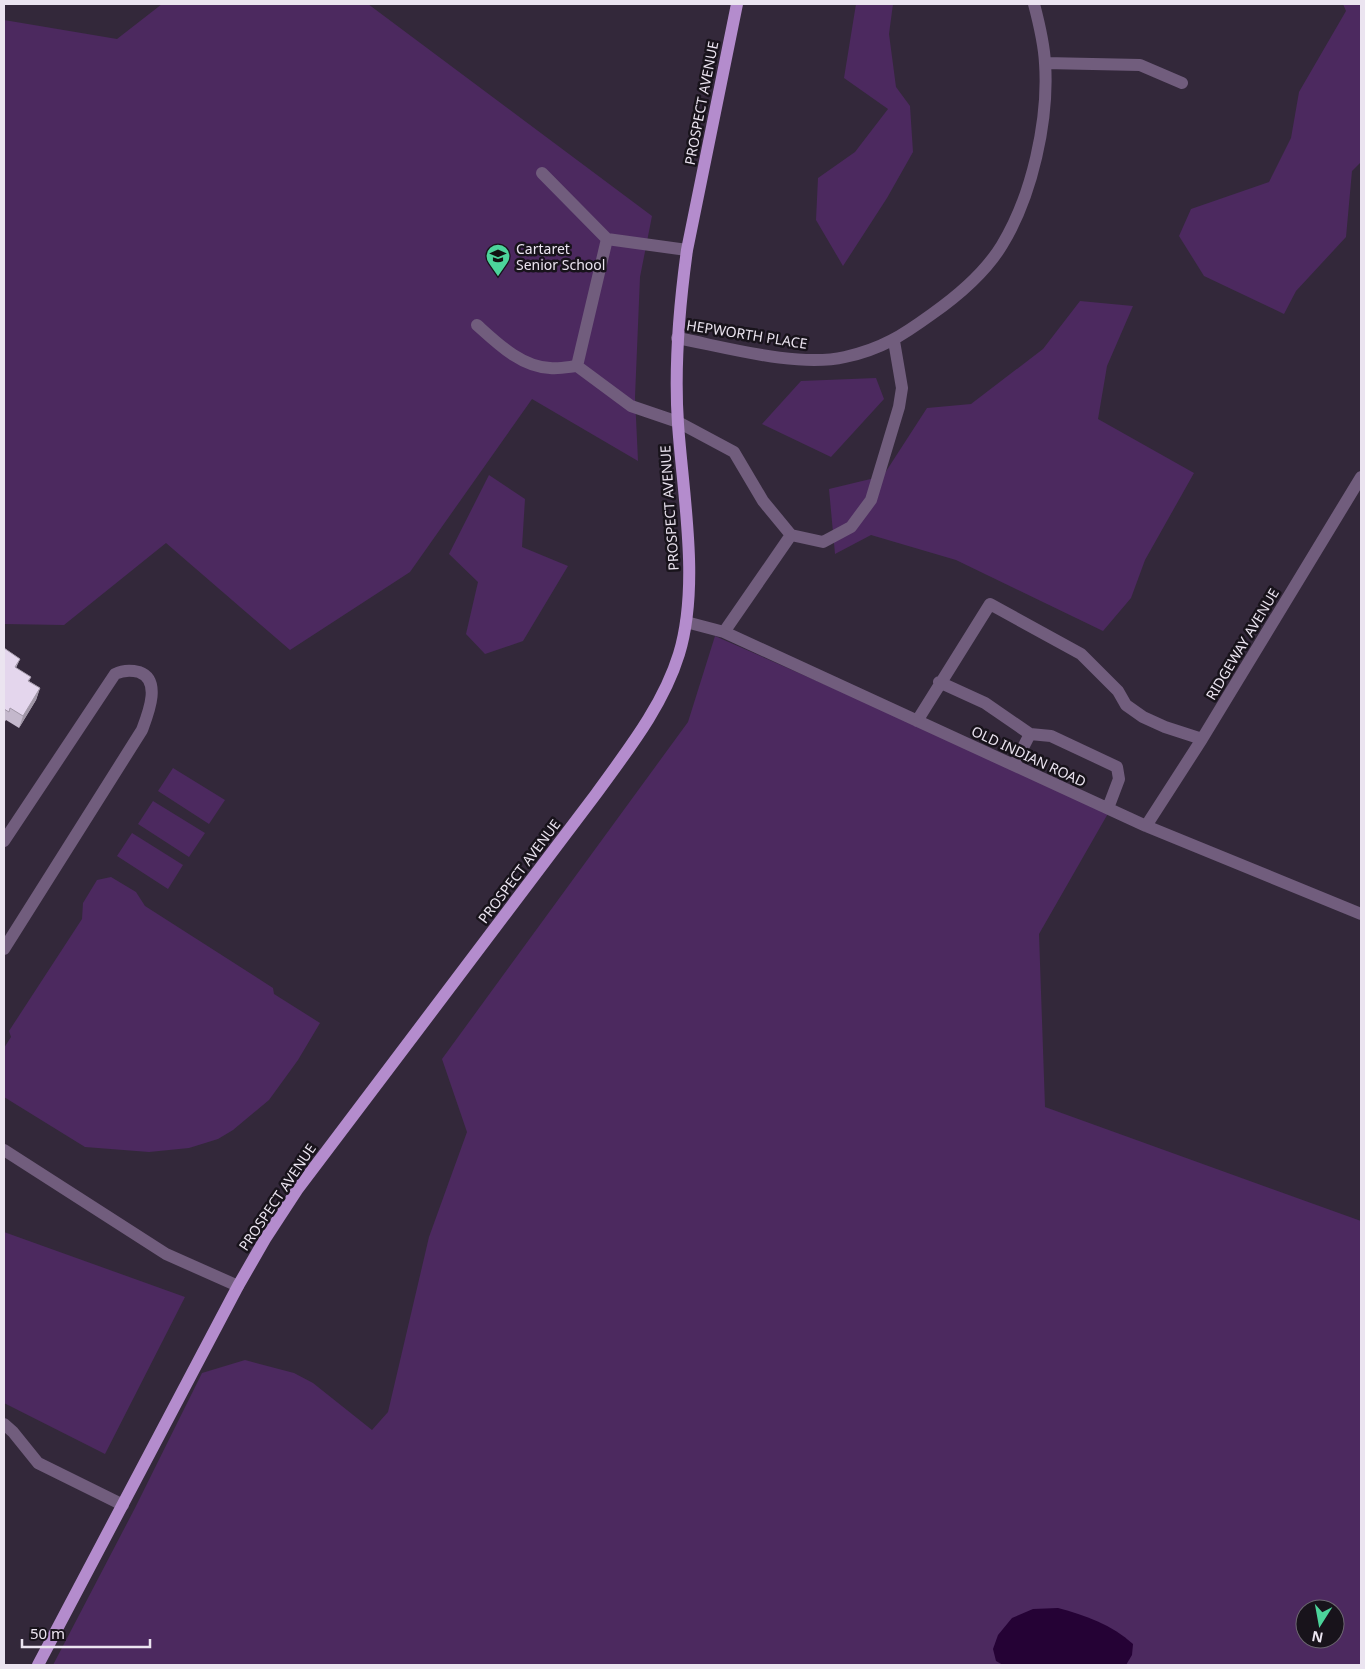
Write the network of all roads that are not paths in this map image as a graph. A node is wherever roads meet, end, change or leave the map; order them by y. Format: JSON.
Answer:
{"nodes":[{"id":1,"x":736,"y":4,"type":"edge"},
{"id":2,"x":1034,"y":4,"type":"edge"},
{"id":3,"x":1045,"y":63,"type":"junction"},
{"id":4,"x":1182,"y":83,"type":"dead end"},
{"id":5,"x":542,"y":173,"type":"dead end"},
{"id":6,"x":607,"y":239,"type":"junction"},
{"id":7,"x":686,"y":250,"type":"junction"},
{"id":8,"x":477,"y":325,"type":"dead end"},
{"id":9,"x":677,"y":338,"type":"junction"},
{"id":10,"x":894,"y":341,"type":"junction"},
{"id":11,"x":577,"y":366,"type":"junction"},
{"id":12,"x":678,"y":422,"type":"junction"},
{"id":13,"x":1361,"y":476,"type":"edge"},
{"id":14,"x":792,"y":535,"type":"junction"},
{"id":15,"x":686,"y":622,"type":"junction"},
{"id":16,"x":724,"y":632,"type":"junction"},
{"id":17,"x":939,"y":682,"type":"junction"},
{"id":18,"x":917,"y":721,"type":"junction"},
{"id":19,"x":1030,"y":734,"type":"junction"},
{"id":20,"x":1202,"y":739,"type":"junction"},
{"id":21,"x":1014,"y":765,"type":"junction"},
{"id":22,"x":1108,"y":808,"type":"junction"},
{"id":23,"x":1146,"y":826,"type":"junction"},
{"id":24,"x":4,"y":840,"type":"edge"},
{"id":25,"x":1361,"y":914,"type":"edge"},
{"id":26,"x":4,"y":949,"type":"edge"},
{"id":27,"x":4,"y":1150,"type":"edge"},
{"id":28,"x":238,"y":1286,"type":"junction"},
{"id":29,"x":4,"y":1424,"type":"edge"},
{"id":30,"x":123,"y":1505,"type":"junction"},
{"id":31,"x":38,"y":1665,"type":"edge"}],
"edges":[{"from":1,"to":7,"type":"main road","name":"PROSPECT AVENUE"},
{"from":2,"to":3,"type":"street","name":"HEPWORTH PLACE"},
{"from":3,"to":4,"type":"street"},
{"from":3,"to":10,"type":"street","name":"HEPWORTH PLACE"},
{"from":5,"to":6,"type":"street"},
{"from":6,"to":7,"type":"street"},
{"from":6,"to":11,"type":"street"},
{"from":7,"to":9,"type":"main road","name":"PROSPECT AVENUE"},
{"from":8,"to":11,"type":"street"},
{"from":9,"to":10,"type":"street","name":"HEPWORTH PLACE"},
{"from":9,"to":12,"type":"main road","name":"PROSPECT AVENUE"},
{"from":10,"to":14,"type":"street"},
{"from":11,"to":12,"type":"street"},
{"from":12,"to":14,"type":"street"},
{"from":12,"to":15,"type":"main road","name":"PROSPECT AVENUE"},
{"from":13,"to":20,"type":"street","name":"RIDGEWAY AVENUE"},
{"from":14,"to":16,"type":"street"},
{"from":15,"to":16,"type":"street","name":"OLD INDIAN ROAD"},
{"from":15,"to":28,"type":"main road","name":"PROSPECT AVENUE"},
{"from":16,"to":18,"type":"street","name":"OLD INDIAN ROAD"},
{"from":17,"to":18,"type":"street"},
{"from":17,"to":19,"type":"street"},
{"from":17,"to":20,"type":"street"},
{"from":18,"to":21,"type":"street","name":"OLD INDIAN ROAD"},
{"from":19,"to":21,"type":"street"},
{"from":19,"to":22,"type":"street"},
{"from":20,"to":23,"type":"street","name":"RIDGEWAY AVENUE"},
{"from":21,"to":22,"type":"street","name":"OLD INDIAN ROAD"},
{"from":22,"to":23,"type":"street","name":"OLD INDIAN ROAD"},
{"from":23,"to":25,"type":"street","name":"OLD INDIAN ROAD"},
{"from":24,"to":26,"type":"street"},
{"from":27,"to":28,"type":"street"},
{"from":28,"to":30,"type":"main road","name":"PROSPECT AVENUE"},
{"from":29,"to":30,"type":"street"},
{"from":30,"to":31,"type":"main road","name":"PROSPECT AVENUE"}]}
